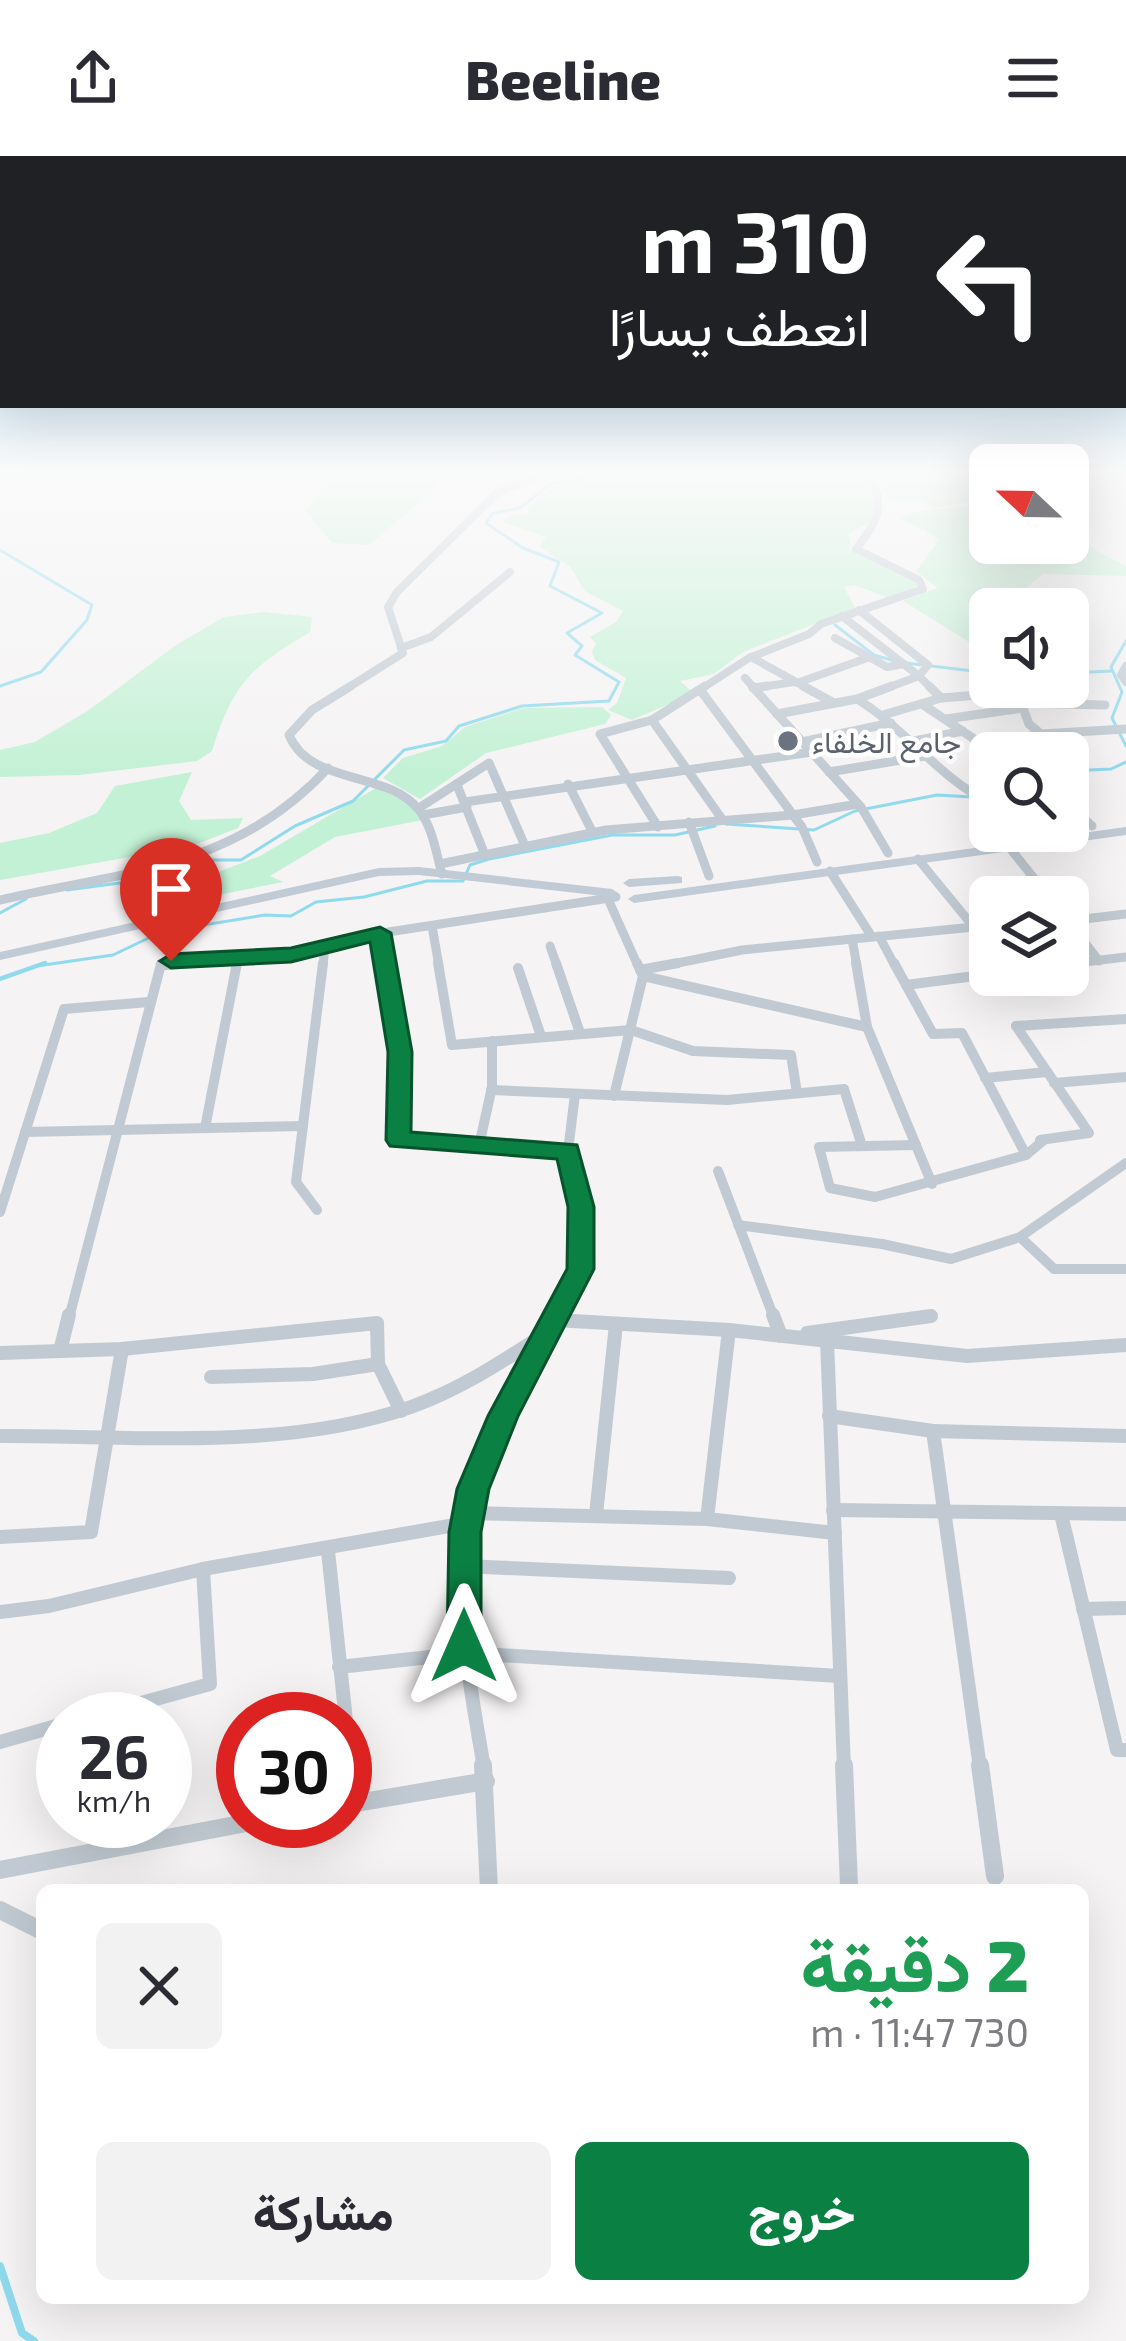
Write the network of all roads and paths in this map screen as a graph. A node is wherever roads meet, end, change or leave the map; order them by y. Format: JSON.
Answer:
{"nodes":[{"id":1,"x":416,"y":573,"type":"edge"},
{"id":2,"x":509,"y":573,"type":"edge"},
{"id":3,"x":901,"y":573,"type":"edge"},
{"id":4,"x":859,"y":610,"type":"junction"},
{"id":5,"x":842,"y":616,"type":"junction"},
{"id":6,"x":835,"y":638,"type":"dead end"},
{"id":7,"x":401,"y":648,"type":"junction"},
{"id":8,"x":751,"y":657,"type":"junction"},
{"id":9,"x":867,"y":658,"type":"junction"},
{"id":10,"x":904,"y":664,"type":"junction"},
{"id":11,"x":1126,"y":666,"type":"edge"},
{"id":12,"x":924,"y":670,"type":"junction"},
{"id":13,"x":745,"y":678,"type":"dead end"},
{"id":14,"x":796,"y":682,"type":"junction"},
{"id":15,"x":1126,"y":682,"type":"edge"},
{"id":16,"x":753,"y":688,"type":"junction"},
{"id":17,"x":701,"y":691,"type":"junction"},
{"id":18,"x":969,"y":696,"type":"edge"},
{"id":19,"x":956,"y":697,"type":"junction"},
{"id":20,"x":941,"y":698,"type":"junction"},
{"id":21,"x":857,"y":699,"type":"junction"},
{"id":22,"x":836,"y":704,"type":"junction"},
{"id":23,"x":922,"y":704,"type":"junction"},
{"id":24,"x":1089,"y":705,"type":"edge"},
{"id":25,"x":1105,"y":705,"type":"dead end"},
{"id":26,"x":1008,"y":708,"type":"edge"},
{"id":27,"x":1022,"y":708,"type":"edge"},
{"id":28,"x":777,"y":714,"type":"junction"},
{"id":29,"x":967,"y":714,"type":"junction"},
{"id":30,"x":883,"y":715,"type":"junction"},
{"id":31,"x":1126,"y":715,"type":"edge"},
{"id":32,"x":946,"y":719,"type":"junction"},
{"id":33,"x":652,"y":720,"type":"junction"},
{"id":34,"x":891,"y":724,"type":"junction"},
{"id":35,"x":1125,"y":728,"type":"edge"},
{"id":36,"x":963,"y":730,"type":"junction"},
{"id":37,"x":1039,"y":732,"type":"edge"},
{"id":38,"x":1069,"y":732,"type":"edge"},
{"id":39,"x":969,"y":734,"type":"edge"},
{"id":40,"x":802,"y":742,"type":"junction"},
{"id":41,"x":910,"y":742,"type":"junction"},
{"id":42,"x":812,"y":752,"type":"junction"},
{"id":43,"x":925,"y":756,"type":"junction"},
{"id":44,"x":751,"y":759,"type":"junction"},
{"id":45,"x":687,"y":767,"type":"junction"},
{"id":46,"x":328,"y":768,"type":"junction"},
{"id":47,"x":829,"y":772,"type":"junction"},
{"id":48,"x":626,"y":775,"type":"junction"},
{"id":49,"x":568,"y":784,"type":"junction"},
{"id":50,"x":458,"y":785,"type":"junction"},
{"id":51,"x":969,"y":793,"type":"edge"},
{"id":52,"x":507,"y":794,"type":"junction"},
{"id":53,"x":466,"y":804,"type":"junction"},
{"id":54,"x":862,"y":808,"type":"junction"},
{"id":55,"x":421,"y":811,"type":"junction"},
{"id":56,"x":793,"y":815,"type":"junction"},
{"id":57,"x":722,"y":819,"type":"junction"},
{"id":58,"x":689,"y":821,"type":"junction"},
{"id":59,"x":1126,"y":821,"type":"edge"},
{"id":60,"x":1089,"y":823,"type":"edge"},
{"id":61,"x":1092,"y":826,"type":"junction"},
{"id":62,"x":658,"y":827,"type":"junction"},
{"id":63,"x":1089,"y":827,"type":"edge"},
{"id":64,"x":1126,"y":831,"type":"edge"},
{"id":65,"x":1089,"y":832,"type":"edge"},
{"id":66,"x":593,"y":833,"type":"junction"},
{"id":67,"x":969,"y":844,"type":"edge"},
{"id":68,"x":525,"y":847,"type":"junction"},
{"id":69,"x":971,"y":852,"type":"edge"},
{"id":70,"x":1013,"y":852,"type":"edge"},
{"id":71,"x":888,"y":853,"type":"junction"},
{"id":72,"x":485,"y":855,"type":"junction"},
{"id":73,"x":918,"y":859,"type":"junction"},
{"id":74,"x":817,"y":862,"type":"junction"},
{"id":75,"x":445,"y":871,"type":"junction"},
{"id":76,"x":830,"y":871,"type":"junction"},
{"id":77,"x":709,"y":876,"type":"junction"},
{"id":78,"x":1032,"y":876,"type":"edge"},
{"id":79,"x":617,"y":891,"type":"junction"},
{"id":80,"x":0,"y":900,"type":"edge"},
{"id":81,"x":1126,"y":914,"type":"edge"},
{"id":82,"x":969,"y":921,"type":"edge"},
{"id":83,"x":432,"y":926,"type":"junction"},
{"id":84,"x":969,"y":928,"type":"edge"},
{"id":85,"x":380,"y":933,"type":"junction"},
{"id":86,"x":875,"y":937,"type":"junction"},
{"id":87,"x":852,"y":939,"type":"junction"},
{"id":88,"x":325,"y":946,"type":"junction"},
{"id":89,"x":550,"y":946,"type":"dead end"},
{"id":90,"x":0,"y":956,"type":"edge"},
{"id":91,"x":1126,"y":957,"type":"edge"},
{"id":92,"x":238,"y":958,"type":"junction"},
{"id":93,"x":1099,"y":961,"type":"junction"},
{"id":94,"x":1089,"y":962,"type":"edge"},
{"id":95,"x":518,"y":968,"type":"dead end"},
{"id":96,"x":641,"y":973,"type":"junction"},
{"id":97,"x":969,"y":977,"type":"edge"},
{"id":98,"x":905,"y":985,"type":"junction"},
{"id":99,"x":149,"y":1002,"type":"junction"},
{"id":100,"x":1126,"y":1019,"type":"edge"},
{"id":101,"x":867,"y":1027,"type":"junction"},
{"id":102,"x":631,"y":1030,"type":"junction"},
{"id":103,"x":580,"y":1033,"type":"junction"},
{"id":104,"x":541,"y":1036,"type":"junction"},
{"id":105,"x":492,"y":1041,"type":"junction"},
{"id":106,"x":1126,"y":1077,"type":"edge"},
{"id":107,"x":986,"y":1078,"type":"junction"},
{"id":108,"x":1051,"y":1078,"type":"junction"},
{"id":109,"x":491,"y":1090,"type":"junction"},
{"id":110,"x":797,"y":1093,"type":"junction"},
{"id":111,"x":575,"y":1094,"type":"junction"},
{"id":112,"x":614,"y":1096,"type":"junction"},
{"id":113,"x":303,"y":1126,"type":"junction"},
{"id":114,"x":205,"y":1128,"type":"junction"},
{"id":115,"x":116,"y":1130,"type":"junction"},
{"id":116,"x":25,"y":1132,"type":"junction"},
{"id":117,"x":916,"y":1145,"type":"junction"},
{"id":118,"x":479,"y":1146,"type":"junction"},
{"id":119,"x":862,"y":1146,"type":"junction"},
{"id":120,"x":1023,"y":1149,"type":"junction"},
{"id":121,"x":568,"y":1151,"type":"junction"},
{"id":122,"x":1126,"y":1162,"type":"edge"},
{"id":123,"x":718,"y":1171,"type":"dead end"},
{"id":124,"x":932,"y":1184,"type":"junction"},
{"id":125,"x":316,"y":1210,"type":"dead end"},
{"id":126,"x":0,"y":1212,"type":"edge"},
{"id":127,"x":738,"y":1225,"type":"junction"},
{"id":128,"x":1020,"y":1238,"type":"junction"},
{"id":129,"x":1126,"y":1269,"type":"edge"},
{"id":130,"x":931,"y":1316,"type":"dead end"},
{"id":131,"x":616,"y":1324,"type":"junction"},
{"id":132,"x":552,"y":1325,"type":"junction"},
{"id":133,"x":729,"y":1330,"type":"junction"},
{"id":134,"x":779,"y":1336,"type":"junction"},
{"id":135,"x":827,"y":1340,"type":"junction"},
{"id":136,"x":1126,"y":1345,"type":"edge"},
{"id":137,"x":122,"y":1349,"type":"junction"},
{"id":138,"x":60,"y":1351,"type":"junction"},
{"id":139,"x":0,"y":1353,"type":"edge"},
{"id":140,"x":378,"y":1364,"type":"junction"},
{"id":141,"x":211,"y":1377,"type":"dead end"},
{"id":142,"x":401,"y":1411,"type":"junction"},
{"id":143,"x":829,"y":1417,"type":"junction"},
{"id":144,"x":933,"y":1431,"type":"junction"},
{"id":145,"x":109,"y":1433,"type":"junction"},
{"id":146,"x":0,"y":1436,"type":"edge"},
{"id":147,"x":1126,"y":1436,"type":"edge"},
{"id":148,"x":833,"y":1510,"type":"junction"},
{"id":149,"x":944,"y":1513,"type":"junction"},
{"id":150,"x":1061,"y":1514,"type":"junction"},
{"id":151,"x":1126,"y":1514,"type":"edge"},
{"id":152,"x":596,"y":1516,"type":"junction"},
{"id":153,"x":467,"y":1518,"type":"junction"},
{"id":154,"x":707,"y":1519,"type":"junction"},
{"id":155,"x":835,"y":1533,"type":"junction"},
{"id":156,"x":0,"y":1537,"type":"edge"},
{"id":157,"x":328,"y":1551,"type":"junction"},
{"id":158,"x":463,"y":1566,"type":"junction"},
{"id":159,"x":203,"y":1569,"type":"junction"},
{"id":160,"x":729,"y":1579,"type":"dead end"},
{"id":161,"x":1126,"y":1608,"type":"edge"},
{"id":162,"x":1083,"y":1609,"type":"junction"},
{"id":163,"x":0,"y":1612,"type":"edge"},
{"id":164,"x":466,"y":1654,"type":"junction"},
{"id":165,"x":339,"y":1667,"type":"junction"},
{"id":166,"x":840,"y":1676,"type":"junction"},
{"id":167,"x":182,"y":1692,"type":"edge"},
{"id":168,"x":341,"y":1692,"type":"edge"},
{"id":169,"x":36,"y":1732,"type":"edge"},
{"id":170,"x":0,"y":1742,"type":"edge"},
{"id":171,"x":1126,"y":1750,"type":"edge"},
{"id":172,"x":486,"y":1781,"type":"junction"},
{"id":173,"x":372,"y":1800,"type":"edge"},
{"id":174,"x":216,"y":1829,"type":"edge"},
{"id":175,"x":0,"y":1870,"type":"edge"},
{"id":176,"x":995,"y":1876,"type":"dead end"},
{"id":177,"x":489,"y":1884,"type":"edge"},
{"id":178,"x":849,"y":1884,"type":"edge"},
{"id":179,"x":0,"y":1910,"type":"edge"},
{"id":180,"x":36,"y":1928,"type":"edge"}],
"edges":[{"from":1,"to":7,"type":"street"},
{"from":2,"to":7,"type":"street"},
{"from":3,"to":4,"type":"street"},
{"from":4,"to":5,"type":"street"},
{"from":4,"to":12,"type":"street"},
{"from":5,"to":8,"type":"street"},
{"from":5,"to":10,"type":"street"},
{"from":6,"to":9,"type":"street"},
{"from":7,"to":46,"type":"street"},
{"from":8,"to":14,"type":"street"},
{"from":8,"to":17,"type":"street"},
{"from":9,"to":10,"type":"street"},
{"from":9,"to":14,"type":"street"},
{"from":10,"to":12,"type":"street"},
{"from":11,"to":15,"type":"street"},
{"from":12,"to":20,"type":"street"},
{"from":12,"to":21,"type":"street"},
{"from":13,"to":16,"type":"street"},
{"from":14,"to":16,"type":"street"},
{"from":14,"to":22,"type":"street"},
{"from":16,"to":28,"type":"street"},
{"from":17,"to":33,"type":"street"},
{"from":17,"to":44,"type":"street"},
{"from":18,"to":19,"type":"street"},
{"from":19,"to":20,"type":"street"},
{"from":19,"to":29,"type":"street"},
{"from":20,"to":23,"type":"street"},
{"from":21,"to":22,"type":"street"},
{"from":21,"to":30,"type":"street"},
{"from":22,"to":28,"type":"street"},
{"from":23,"to":30,"type":"street"},
{"from":23,"to":32,"type":"street"},
{"from":24,"to":25,"type":"street"},
{"from":26,"to":29,"type":"street"},
{"from":27,"to":37,"type":"street"},
{"from":28,"to":40,"type":"street"},
{"from":29,"to":32,"type":"street"},
{"from":30,"to":34,"type":"street"},
{"from":31,"to":35,"type":"street"},
{"from":32,"to":36,"type":"street"},
{"from":33,"to":45,"type":"street"},
{"from":33,"to":48,"type":"street"},
{"from":34,"to":40,"type":"street"},
{"from":34,"to":41,"type":"street"},
{"from":35,"to":38,"type":"street"},
{"from":36,"to":39,"type":"street"},
{"from":36,"to":41,"type":"street"},
{"from":40,"to":42,"type":"street"},
{"from":41,"to":43,"type":"street"},
{"from":42,"to":44,"type":"street"},
{"from":42,"to":47,"type":"street"},
{"from":43,"to":47,"type":"street"},
{"from":43,"to":51,"type":"street"},
{"from":44,"to":45,"type":"street"},
{"from":44,"to":56,"type":"street"},
{"from":45,"to":48,"type":"street"},
{"from":45,"to":57,"type":"street"},
{"from":46,"to":55,"type":"street"},
{"from":46,"to":80,"type":"street"},
{"from":47,"to":54,"type":"street"},
{"from":48,"to":49,"type":"street"},
{"from":48,"to":62,"type":"street"},
{"from":49,"to":52,"type":"street"},
{"from":49,"to":66,"type":"street"},
{"from":50,"to":52,"type":"street"},
{"from":50,"to":53,"type":"street"},
{"from":50,"to":55,"type":"street"},
{"from":52,"to":53,"type":"street"},
{"from":52,"to":68,"type":"street"},
{"from":53,"to":55,"type":"street"},
{"from":53,"to":72,"type":"street"},
{"from":54,"to":56,"type":"street"},
{"from":54,"to":71,"type":"street"},
{"from":55,"to":75,"type":"street"},
{"from":56,"to":57,"type":"street"},
{"from":56,"to":74,"type":"street"},
{"from":57,"to":58,"type":"street"},
{"from":58,"to":62,"type":"street"},
{"from":58,"to":77,"type":"street"},
{"from":59,"to":61,"type":"main road"},
{"from":60,"to":61,"type":"street"},
{"from":61,"to":63,"type":"main road"},
{"from":62,"to":66,"type":"street"},
{"from":64,"to":65,"type":"main road"},
{"from":66,"to":68,"type":"street"},
{"from":67,"to":71,"type":"main road"},
{"from":68,"to":72,"type":"street"},
{"from":69,"to":73,"type":"main road"},
{"from":70,"to":78,"type":"street"},
{"from":71,"to":74,"type":"main road"},
{"from":72,"to":75,"type":"street"},
{"from":73,"to":76,"type":"main road"},
{"from":73,"to":82,"type":"street"},
{"from":74,"to":77,"type":"main road"},
{"from":75,"to":79,"type":"main road"},
{"from":75,"to":90,"type":"main road"},
{"from":76,"to":79,"type":"main road"},
{"from":76,"to":86,"type":"street"},
{"from":77,"to":79,"type":"main road"},
{"from":79,"to":83,"type":"street"},
{"from":79,"to":96,"type":"street"},
{"from":81,"to":93,"type":"street"},
{"from":83,"to":85,"type":"street"},
{"from":83,"to":105,"type":"street"},
{"from":84,"to":86,"type":"street"},
{"from":85,"to":88,"type":"street"},
{"from":85,"to":118,"type":"street"},
{"from":86,"to":87,"type":"street"},
{"from":86,"to":98,"type":"street"},
{"from":87,"to":96,"type":"street"},
{"from":87,"to":101,"type":"street"},
{"from":88,"to":92,"type":"street"},
{"from":88,"to":113,"type":"street"},
{"from":89,"to":103,"type":"street"},
{"from":91,"to":93,"type":"street"},
{"from":92,"to":99,"type":"street"},
{"from":92,"to":114,"type":"street"},
{"from":93,"to":94,"type":"street"},
{"from":95,"to":104,"type":"street"},
{"from":96,"to":101,"type":"street"},
{"from":96,"to":102,"type":"street"},
{"from":97,"to":98,"type":"street"},
{"from":98,"to":107,"type":"street"},
{"from":99,"to":115,"type":"street"},
{"from":99,"to":116,"type":"street"},
{"from":100,"to":108,"type":"street"},
{"from":101,"to":117,"type":"street"},
{"from":102,"to":103,"type":"street"},
{"from":102,"to":110,"type":"street"},
{"from":102,"to":112,"type":"street"},
{"from":103,"to":104,"type":"street"},
{"from":104,"to":105,"type":"street"},
{"from":105,"to":109,"type":"street"},
{"from":106,"to":108,"type":"street"},
{"from":107,"to":108,"type":"street"},
{"from":107,"to":120,"type":"street"},
{"from":108,"to":120,"type":"street"},
{"from":109,"to":111,"type":"street"},
{"from":109,"to":118,"type":"street"},
{"from":110,"to":112,"type":"street"},
{"from":110,"to":119,"type":"street"},
{"from":111,"to":112,"type":"street"},
{"from":111,"to":121,"type":"street"},
{"from":113,"to":114,"type":"street"},
{"from":113,"to":125,"type":"street"},
{"from":114,"to":115,"type":"street"},
{"from":115,"to":116,"type":"street"},
{"from":115,"to":138,"type":"street"},
{"from":116,"to":126,"type":"street"},
{"from":117,"to":119,"type":"street"},
{"from":117,"to":124,"type":"street"},
{"from":118,"to":121,"type":"street"},
{"from":119,"to":124,"type":"street"},
{"from":120,"to":124,"type":"street"},
{"from":121,"to":132,"type":"street"},
{"from":122,"to":128,"type":"street"},
{"from":123,"to":127,"type":"street"},
{"from":127,"to":128,"type":"street"},
{"from":127,"to":134,"type":"street"},
{"from":128,"to":129,"type":"street"},
{"from":130,"to":134,"type":"street"},
{"from":131,"to":132,"type":"street"},
{"from":131,"to":133,"type":"street"},
{"from":131,"to":152,"type":"street"},
{"from":132,"to":142,"type":"street"},
{"from":132,"to":153,"type":"street"},
{"from":133,"to":134,"type":"street"},
{"from":133,"to":154,"type":"street"},
{"from":134,"to":135,"type":"street"},
{"from":135,"to":136,"type":"street"},
{"from":135,"to":143,"type":"street"},
{"from":137,"to":138,"type":"street"},
{"from":137,"to":140,"type":"street"},
{"from":137,"to":145,"type":"street"},
{"from":138,"to":139,"type":"street"},
{"from":140,"to":141,"type":"street"},
{"from":140,"to":142,"type":"street"},
{"from":142,"to":145,"type":"street"},
{"from":143,"to":144,"type":"street"},
{"from":143,"to":148,"type":"street"},
{"from":144,"to":147,"type":"street"},
{"from":144,"to":149,"type":"street"},
{"from":145,"to":146,"type":"street"},
{"from":145,"to":156,"type":"street"},
{"from":148,"to":149,"type":"street"},
{"from":148,"to":155,"type":"street"},
{"from":149,"to":150,"type":"street"},
{"from":149,"to":176,"type":"street"},
{"from":150,"to":151,"type":"street"},
{"from":150,"to":162,"type":"street"},
{"from":152,"to":153,"type":"street"},
{"from":152,"to":154,"type":"street"},
{"from":153,"to":157,"type":"street"},
{"from":153,"to":158,"type":"street"},
{"from":154,"to":155,"type":"street"},
{"from":155,"to":166,"type":"street"},
{"from":157,"to":159,"type":"street"},
{"from":157,"to":165,"type":"street"},
{"from":158,"to":160,"type":"street"},
{"from":158,"to":164,"type":"street"},
{"from":159,"to":163,"type":"street"},
{"from":159,"to":167,"type":"street"},
{"from":161,"to":162,"type":"street"},
{"from":162,"to":171,"type":"street"},
{"from":164,"to":165,"type":"street"},
{"from":164,"to":166,"type":"street"},
{"from":164,"to":172,"type":"street"},
{"from":165,"to":168,"type":"street"},
{"from":166,"to":178,"type":"street"},
{"from":169,"to":170,"type":"street"},
{"from":172,"to":173,"type":"street"},
{"from":172,"to":177,"type":"street"},
{"from":174,"to":175,"type":"street"},
{"from":179,"to":180,"type":"street"}]}
